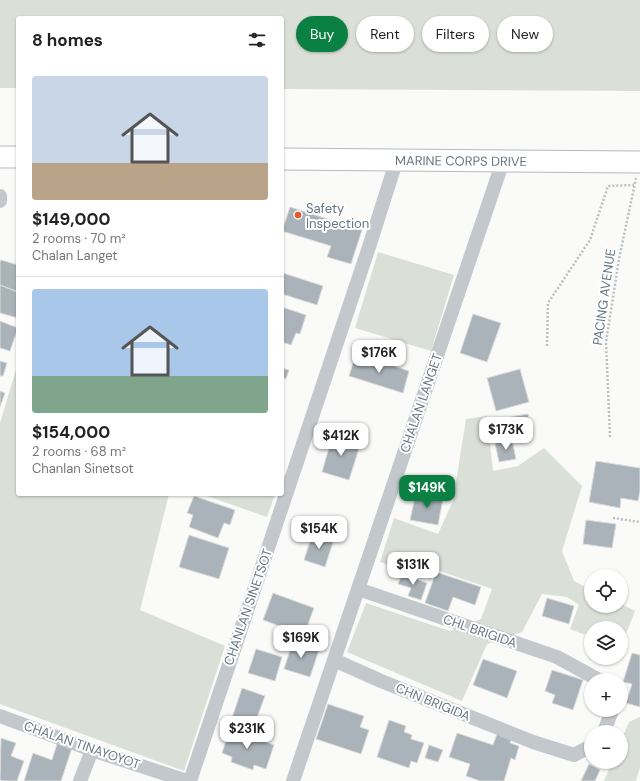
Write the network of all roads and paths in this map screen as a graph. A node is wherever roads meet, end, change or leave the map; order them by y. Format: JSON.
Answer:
{"nodes":[{"id":1,"x":0,"y":157,"type":"edge"},
{"id":2,"x":16,"y":157,"type":"edge"},
{"id":3,"x":284,"y":159,"type":"edge"},
{"id":4,"x":397,"y":159,"type":"junction"},
{"id":5,"x":503,"y":161,"type":"junction"},
{"id":6,"x":640,"y":162,"type":"edge"},
{"id":7,"x":634,"y":185,"type":"junction"},
{"id":8,"x":0,"y":196,"type":"edge"},
{"id":9,"x":0,"y":201,"type":"edge"},
{"id":10,"x":547,"y":346,"type":"dead end"},
{"id":11,"x":610,"y":437,"type":"dead end"},
{"id":12,"x":613,"y":518,"type":"dead end"},
{"id":13,"x":640,"y":522,"type":"edge"},
{"id":14,"x":358,"y":589,"type":"junction"},
{"id":15,"x":334,"y":660,"type":"junction"},
{"id":16,"x":586,"y":673,"type":"edge"},
{"id":17,"x":0,"y":716,"type":"edge"},
{"id":18,"x":92,"y":750,"type":"junction"},
{"id":19,"x":584,"y":750,"type":"edge"},
{"id":20,"x":80,"y":781,"type":"edge"},
{"id":21,"x":188,"y":781,"type":"edge"},
{"id":22,"x":293,"y":781,"type":"edge"}],
"edges":[{"from":1,"to":2,"type":"main road"},
{"from":3,"to":4,"type":"main road","name":"MARINE CORPS DRIVE"},
{"from":4,"to":5,"type":"main road","name":"MARINE CORPS DRIVE"},
{"from":4,"to":21,"type":"street","name":"CHANLAN SINETSOT"},
{"from":5,"to":6,"type":"main road","name":"MARINE CORPS DRIVE"},
{"from":5,"to":14,"type":"street","name":"CHALAN LANGET"},
{"from":6,"to":7,"type":"path","name":"PACING AVENUE"},
{"from":7,"to":10,"type":"path"},
{"from":7,"to":11,"type":"path","name":"PACING AVENUE"},
{"from":8,"to":9,"type":"street"},
{"from":12,"to":13,"type":"path"},
{"from":14,"to":15,"type":"street","name":"CHALAN LANGET"},
{"from":14,"to":16,"type":"street","name":"CHL BRIGIDA"},
{"from":15,"to":19,"type":"street","name":"CHN BRIGIDA"},
{"from":15,"to":22,"type":"street","name":"CHALAN LANGET"},
{"from":17,"to":18,"type":"street","name":"CHALAN TINAYOYOT"},
{"from":18,"to":20,"type":"street"},
{"from":18,"to":21,"type":"street","name":"CHALAN TINAYOYOT"}]}
